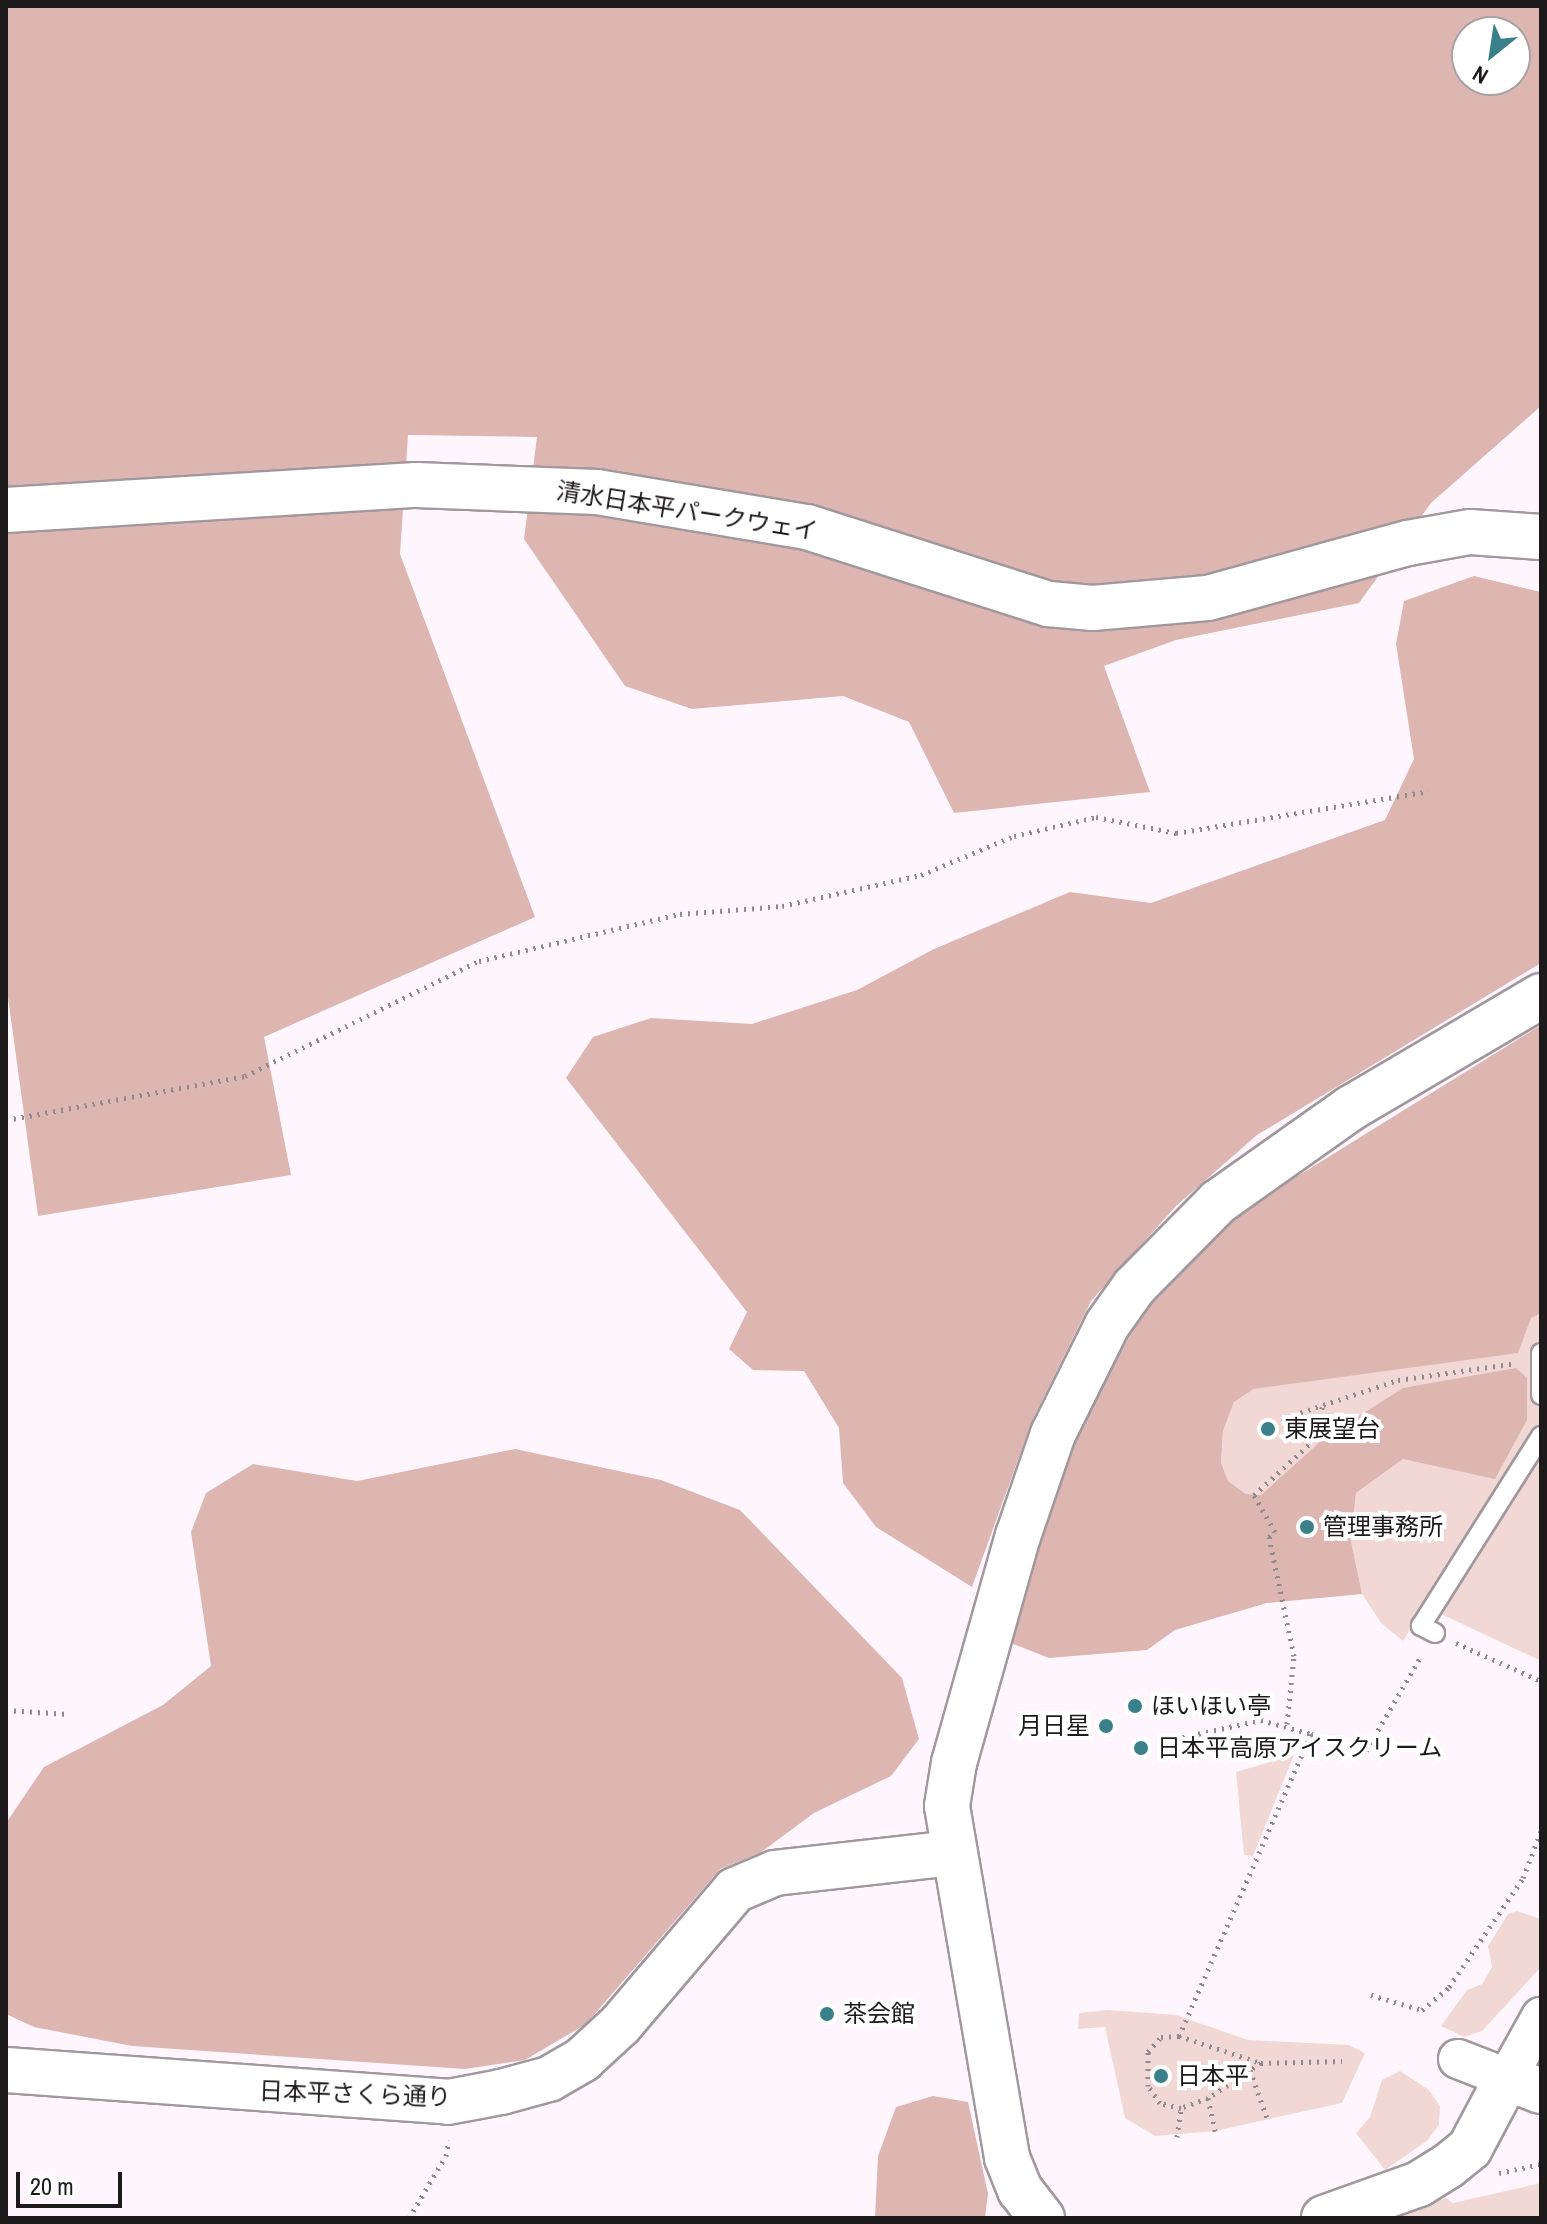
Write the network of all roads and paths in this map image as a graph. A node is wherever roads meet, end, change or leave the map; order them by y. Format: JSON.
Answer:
{"nodes":[{"id":1,"x":6,"y":510,"type":"edge"},
{"id":2,"x":1541,"y":537,"type":"edge"},
{"id":3,"x":1429,"y":791,"type":"dead end"},
{"id":4,"x":1541,"y":996,"type":"edge"},
{"id":5,"x":6,"y":1120,"type":"edge"},
{"id":6,"x":1539,"y":1357,"type":"edge"},
{"id":7,"x":1541,"y":1395,"type":"edge"},
{"id":8,"x":1322,"y":1407,"type":"junction"},
{"id":9,"x":1268,"y":1429,"type":"dead end"},
{"id":10,"x":1541,"y":1436,"type":"edge"},
{"id":11,"x":1435,"y":1633,"type":"junction"},
{"id":12,"x":1541,"y":1681,"type":"edge"},
{"id":13,"x":6,"y":1710,"type":"edge"},
{"id":14,"x":68,"y":1714,"type":"dead end"},
{"id":15,"x":1287,"y":1724,"type":"junction"},
{"id":16,"x":1311,"y":1734,"type":"junction"},
{"id":17,"x":1175,"y":1739,"type":"dead end"},
{"id":18,"x":1541,"y":1831,"type":"edge"},
{"id":19,"x":952,"y":1853,"type":"junction"},
{"id":20,"x":1371,"y":1995,"type":"dead end"},
{"id":21,"x":1541,"y":2017,"type":"edge"},
{"id":22,"x":1179,"y":2036,"type":"junction"},
{"id":23,"x":1458,"y":2059,"type":"dead end"},
{"id":24,"x":1342,"y":2061,"type":"dead end"},
{"id":25,"x":1261,"y":2063,"type":"junction"},
{"id":26,"x":6,"y":2070,"type":"edge"},
{"id":27,"x":1250,"y":2070,"type":"junction"},
{"id":28,"x":1524,"y":2085,"type":"edge"},
{"id":29,"x":1208,"y":2098,"type":"junction"},
{"id":30,"x":457,"y":2099,"type":"junction"},
{"id":31,"x":1181,"y":2108,"type":"junction"},
{"id":32,"x":1267,"y":2118,"type":"dead end"},
{"id":33,"x":1215,"y":2131,"type":"dead end"},
{"id":34,"x":1177,"y":2137,"type":"dead end"},
{"id":35,"x":409,"y":2218,"type":"edge"},
{"id":36,"x":1042,"y":2218,"type":"edge"},
{"id":37,"x":1324,"y":2218,"type":"edge"}],
"edges":[{"from":1,"to":2,"type":"street","name":"清水日本平パークウェイ"},
{"from":3,"to":5,"type":"path"},
{"from":4,"to":19,"type":"street"},
{"from":6,"to":7,"type":"lane"},
{"from":6,"to":8,"type":"path"},
{"from":8,"to":9,"type":"path"},
{"from":8,"to":15,"type":"path"},
{"from":10,"to":11,"type":"lane"},
{"from":11,"to":12,"type":"path"},
{"from":11,"to":16,"type":"path"},
{"from":13,"to":14,"type":"path"},
{"from":15,"to":16,"type":"path"},
{"from":15,"to":17,"type":"path"},
{"from":16,"to":22,"type":"path"},
{"from":18,"to":20,"type":"path"},
{"from":19,"to":30,"type":"street","name":"日本平さくら通り"},
{"from":19,"to":36,"type":"street"},
{"from":21,"to":28,"type":"street"},
{"from":22,"to":25,"type":"path"},
{"from":22,"to":31,"type":"path"},
{"from":23,"to":28,"type":"street"},
{"from":24,"to":25,"type":"path"},
{"from":25,"to":27,"type":"path"},
{"from":26,"to":30,"type":"street","name":"日本平さくら通り"},
{"from":27,"to":29,"type":"path"},
{"from":27,"to":32,"type":"path"},
{"from":28,"to":37,"type":"street"},
{"from":29,"to":31,"type":"path"},
{"from":29,"to":33,"type":"path"},
{"from":30,"to":35,"type":"path"},
{"from":31,"to":34,"type":"path"}]}
